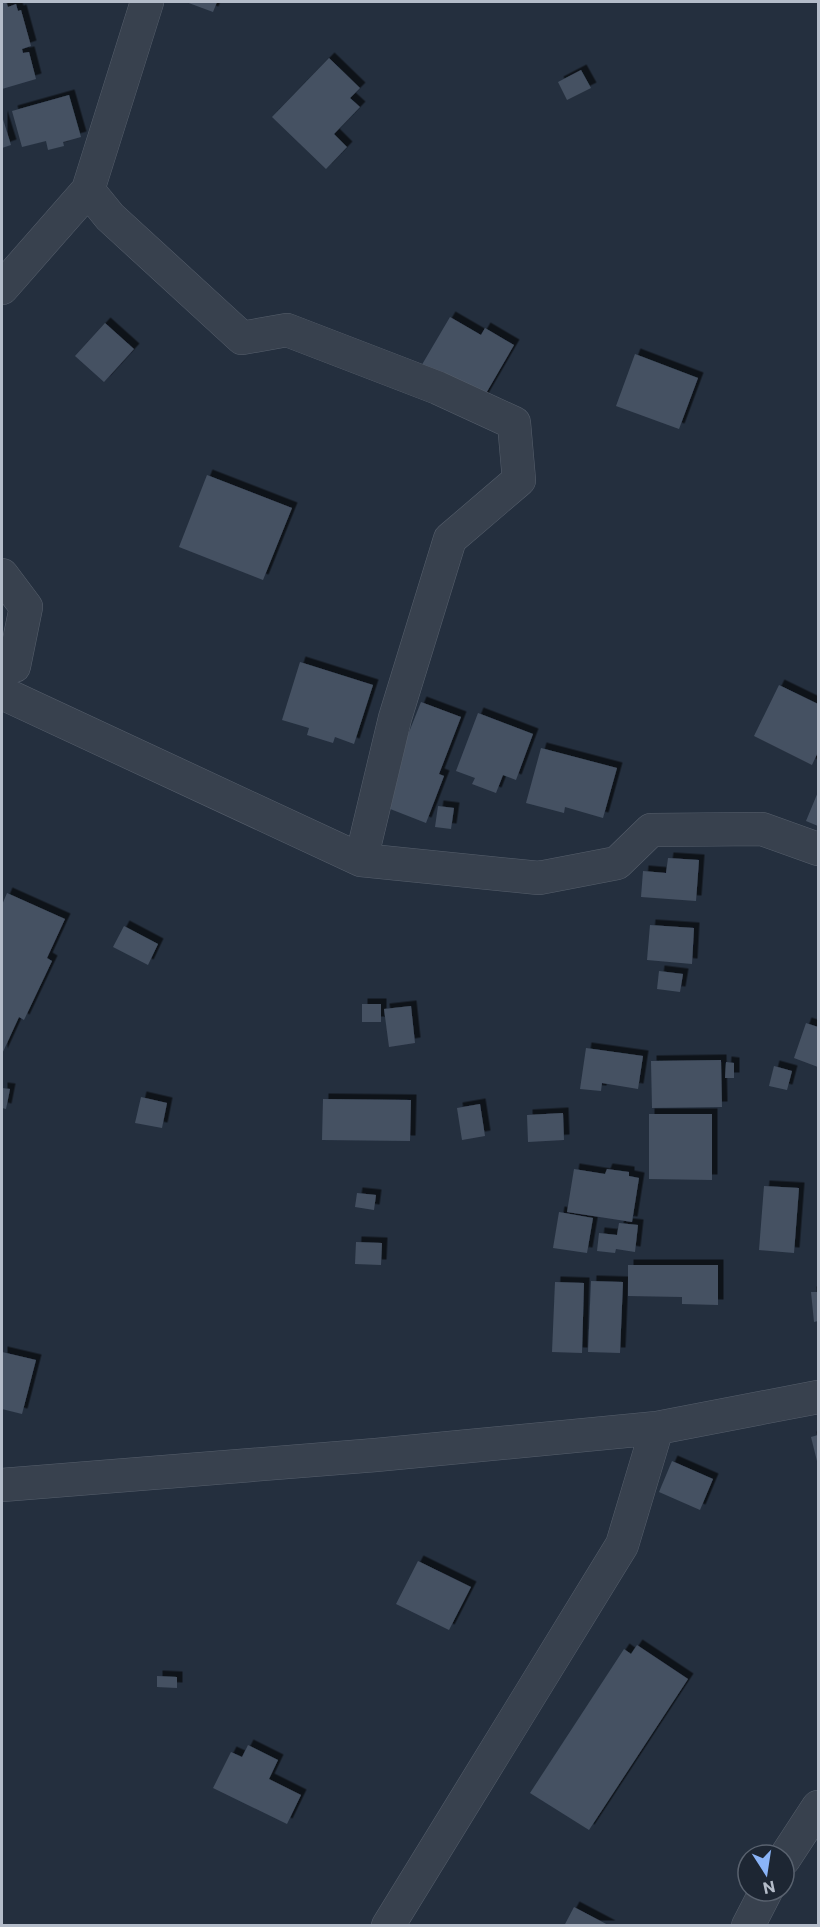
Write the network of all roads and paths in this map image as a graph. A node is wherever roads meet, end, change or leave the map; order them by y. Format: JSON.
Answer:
{"nodes":[{"id":1,"x":147,"y":2,"type":"edge"},
{"id":2,"x":87,"y":190,"type":"junction"},
{"id":3,"x":2,"y":288,"type":"edge"},
{"id":4,"x":2,"y":575,"type":"edge"},
{"id":5,"x":2,"y":669,"type":"edge"},
{"id":6,"x":2,"y":693,"type":"edge"},
{"id":7,"x":819,"y":849,"type":"edge"},
{"id":8,"x":362,"y":860,"type":"junction"},
{"id":9,"x":819,"y":1397,"type":"edge"},
{"id":10,"x":657,"y":1428,"type":"junction"},
{"id":11,"x":2,"y":1485,"type":"edge"},
{"id":12,"x":819,"y":1807,"type":"edge"},
{"id":13,"x":794,"y":1843,"type":"edge"},
{"id":14,"x":760,"y":1903,"type":"edge"},
{"id":15,"x":388,"y":1926,"type":"edge"},
{"id":16,"x":748,"y":1926,"type":"edge"}],
"edges":[{"from":1,"to":2,"type":"street"},
{"from":2,"to":3,"type":"street"},
{"from":2,"to":8,"type":"street"},
{"from":4,"to":5,"type":"street"},
{"from":6,"to":8,"type":"street"},
{"from":7,"to":8,"type":"street"},
{"from":9,"to":10,"type":"street"},
{"from":10,"to":11,"type":"street"},
{"from":10,"to":15,"type":"street"},
{"from":12,"to":13,"type":"street"},
{"from":14,"to":16,"type":"street"}]}
